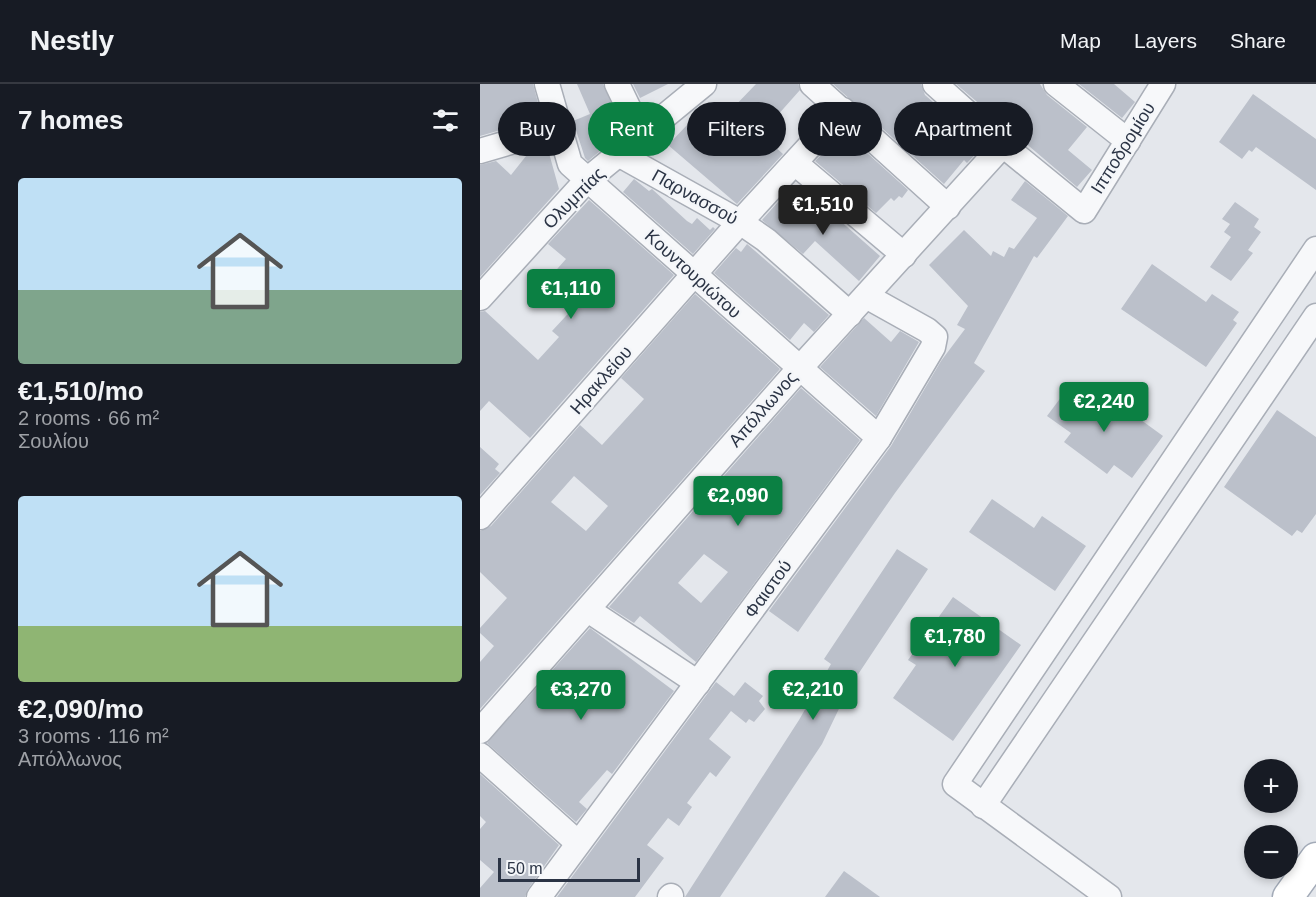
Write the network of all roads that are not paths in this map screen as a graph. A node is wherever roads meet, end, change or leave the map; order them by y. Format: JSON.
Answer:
{"nodes":[{"id":1,"x":547,"y":84,"type":"edge"},
{"id":2,"x":617,"y":84,"type":"edge"},
{"id":3,"x":704,"y":84,"type":"edge"},
{"id":4,"x":812,"y":84,"type":"edge"},
{"id":5,"x":935,"y":84,"type":"edge"},
{"id":6,"x":1056,"y":84,"type":"edge"},
{"id":7,"x":1163,"y":84,"type":"edge"},
{"id":8,"x":552,"y":102,"type":"edge"},
{"id":9,"x":626,"y":102,"type":"edge"},
{"id":10,"x":833,"y":102,"type":"edge"},
{"id":11,"x":955,"y":102,"type":"edge"},
{"id":12,"x":675,"y":110,"type":"edge"},
{"id":13,"x":1128,"y":141,"type":"junction"},
{"id":14,"x":498,"y":146,"type":"edge"},
{"id":15,"x":882,"y":146,"type":"edge"},
{"id":16,"x":480,"y":151,"type":"edge"},
{"id":17,"x":567,"y":156,"type":"edge"},
{"id":18,"x":619,"y":156,"type":"edge"},
{"id":19,"x":622,"y":156,"type":"edge"},
{"id":20,"x":801,"y":156,"type":"edge"},
{"id":21,"x":994,"y":156,"type":"edge"},
{"id":22,"x":1015,"y":156,"type":"edge"},
{"id":23,"x":795,"y":163,"type":"junction"},
{"id":24,"x":587,"y":180,"type":"junction"},
{"id":25,"x":948,"y":207,"type":"junction"},
{"id":26,"x":740,"y":222,"type":"junction"},
{"id":27,"x":1316,"y":249,"type":"edge"},
{"id":28,"x":904,"y":255,"type":"junction"},
{"id":29,"x":694,"y":274,"type":"junction"},
{"id":30,"x":480,"y":298,"type":"edge"},
{"id":31,"x":858,"y":305,"type":"junction"},
{"id":32,"x":1316,"y":316,"type":"edge"},
{"id":33,"x":799,"y":369,"type":"junction"},
{"id":34,"x":879,"y":438,"type":"junction"},
{"id":35,"x":480,"y":518,"type":"edge"},
{"id":36,"x":588,"y":610,"type":"junction"},
{"id":37,"x":698,"y":683,"type":"junction"},
{"id":38,"x":480,"y":731,"type":"edge"},
{"id":39,"x":480,"y":755,"type":"edge"},
{"id":40,"x":983,"y":806,"type":"junction"},
{"id":41,"x":578,"y":843,"type":"junction"},
{"id":42,"x":1316,"y":858,"type":"edge"},
{"id":43,"x":539,"y":897,"type":"edge"},
{"id":44,"x":1109,"y":897,"type":"edge"},
{"id":45,"x":1288,"y":897,"type":"edge"}],
"edges":[{"from":1,"to":8,"type":"street","name":"Κουντουριώτου"},
{"from":2,"to":9,"type":"street"},
{"from":3,"to":12,"type":"street","name":"Ολυμπίας"},
{"from":4,"to":10,"type":"street"},
{"from":5,"to":11,"type":"street"},
{"from":6,"to":13,"type":"street"},
{"from":7,"to":13,"type":"street","name":"Ιπποδρομίου"},
{"from":13,"to":22,"type":"street","name":"Ιπποδρομίου"},
{"from":14,"to":16,"type":"street"},
{"from":15,"to":25,"type":"street"},
{"from":17,"to":24,"type":"street","name":"Κουντουριώτου"},
{"from":18,"to":24,"type":"street","name":"Ολυμπίας"},
{"from":19,"to":26,"type":"street","name":"Παρνασσού"},
{"from":20,"to":23,"type":"street","name":"Ηρακλείου"},
{"from":21,"to":25,"type":"street","name":"Απόλλωνος"},
{"from":23,"to":26,"type":"street","name":"Ηρακλείου"},
{"from":23,"to":28,"type":"street"},
{"from":24,"to":29,"type":"street","name":"Κουντουριώτου"},
{"from":24,"to":30,"type":"street","name":"Ολυμπίας"},
{"from":25,"to":28,"type":"street","name":"Απόλλωνος"},
{"from":26,"to":29,"type":"street","name":"Ηρακλείου"},
{"from":26,"to":31,"type":"street","name":"Παρνασσού"},
{"from":27,"to":40,"type":"street"},
{"from":28,"to":31,"type":"street","name":"Απόλλωνος"},
{"from":29,"to":33,"type":"street","name":"Κουντουριώτου"},
{"from":29,"to":35,"type":"street","name":"Ηρακλείου"},
{"from":31,"to":33,"type":"street","name":"Απόλλωνος"},
{"from":31,"to":34,"type":"street","name":"Φαιστού"},
{"from":32,"to":40,"type":"street"},
{"from":33,"to":34,"type":"street","name":"Κουντουριώτου"},
{"from":33,"to":36,"type":"street","name":"Απόλλωνος"},
{"from":34,"to":37,"type":"street","name":"Φαιστού"},
{"from":36,"to":37,"type":"street"},
{"from":36,"to":38,"type":"street","name":"Απόλλωνος"},
{"from":37,"to":41,"type":"street","name":"Φαιστού"},
{"from":39,"to":41,"type":"street"},
{"from":40,"to":44,"type":"street"},
{"from":41,"to":43,"type":"street","name":"Φαιστού"},
{"from":42,"to":45,"type":"main road"}]}
